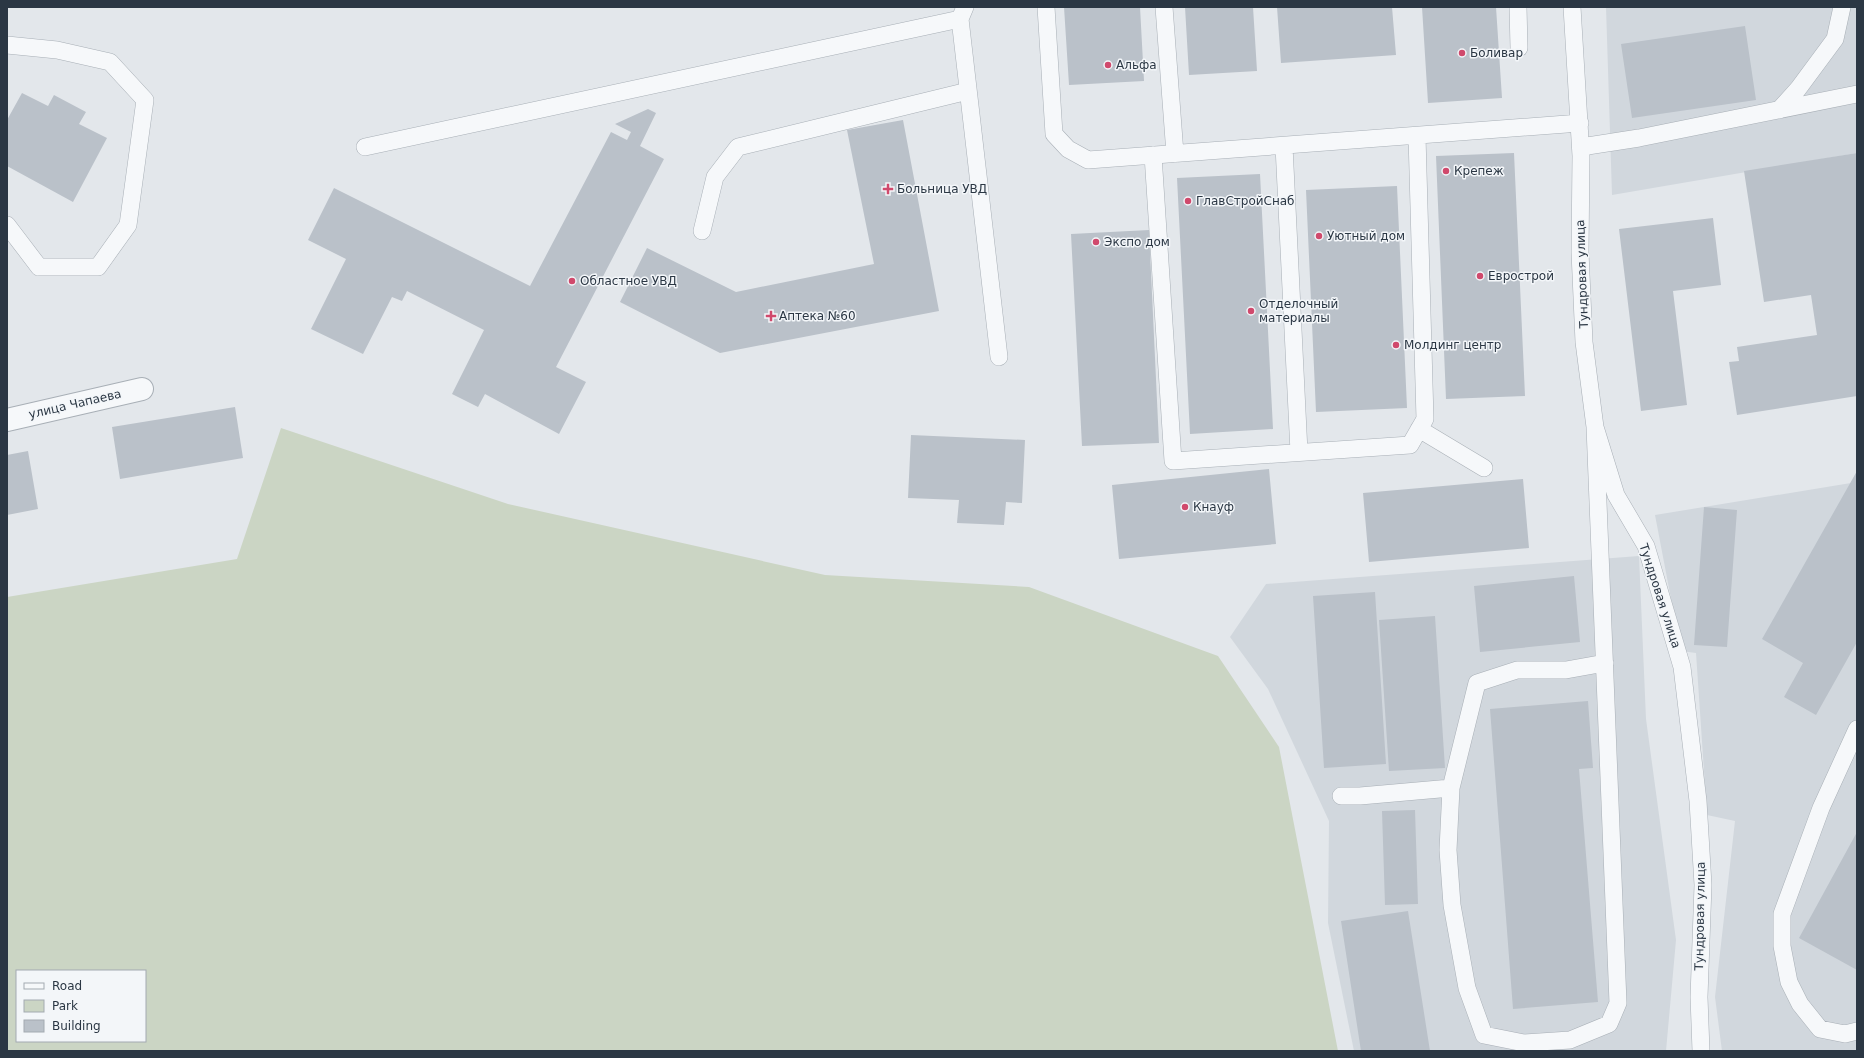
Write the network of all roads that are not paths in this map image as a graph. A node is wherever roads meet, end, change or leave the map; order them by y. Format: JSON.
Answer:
{"nodes":[{"id":1,"x":1046,"y":7,"type":"edge"},
{"id":2,"x":1164,"y":7,"type":"edge"},
{"id":3,"x":1518,"y":7,"type":"edge"},
{"id":4,"x":1572,"y":7,"type":"edge"},
{"id":5,"x":1842,"y":7,"type":"edge"},
{"id":6,"x":962,"y":13,"type":"edge"},
{"id":7,"x":7,"y":45,"type":"edge"},
{"id":8,"x":1519,"y":48,"type":"dead end"},
{"id":9,"x":968,"y":91,"type":"junction"},
{"id":10,"x":1857,"y":94,"type":"edge"},
{"id":11,"x":1780,"y":110,"type":"junction"},
{"id":12,"x":1580,"y":123,"type":"junction"},
{"id":13,"x":1417,"y":136,"type":"junction"},
{"id":14,"x":1284,"y":146,"type":"junction"},
{"id":15,"x":366,"y":147,"type":"dead end"},
{"id":16,"x":1581,"y":147,"type":"junction"},
{"id":17,"x":1175,"y":154,"type":"junction"},
{"id":18,"x":1153,"y":155,"type":"junction"},
{"id":19,"x":7,"y":225,"type":"edge"},
{"id":20,"x":702,"y":231,"type":"dead end"},
{"id":21,"x":999,"y":357,"type":"dead end"},
{"id":22,"x":142,"y":389,"type":"dead end"},
{"id":23,"x":7,"y":420,"type":"edge"},
{"id":24,"x":1595,"y":427,"type":"junction"},
{"id":25,"x":1419,"y":429,"type":"junction"},
{"id":26,"x":1299,"y":452,"type":"junction"},
{"id":27,"x":1484,"y":468,"type":"dead end"},
{"id":28,"x":1605,"y":663,"type":"junction"},
{"id":29,"x":1857,"y":729,"type":"edge"},
{"id":30,"x":1451,"y":788,"type":"junction"},
{"id":31,"x":1341,"y":796,"type":"dead end"},
{"id":32,"x":1857,"y":1032,"type":"edge"},
{"id":33,"x":1701,"y":1051,"type":"edge"}],
"edges":[{"from":1,"to":18,"type":"lane"},
{"from":2,"to":17,"type":"lane"},
{"from":3,"to":8,"type":"lane"},
{"from":4,"to":12,"type":"lane","name":"Тундровая улица"},
{"from":5,"to":11,"type":"lane"},
{"from":6,"to":9,"type":"lane"},
{"from":6,"to":15,"type":"lane"},
{"from":7,"to":19,"type":"lane"},
{"from":9,"to":20,"type":"lane"},
{"from":9,"to":21,"type":"lane"},
{"from":10,"to":11,"type":"lane"},
{"from":11,"to":16,"type":"lane"},
{"from":12,"to":13,"type":"lane"},
{"from":12,"to":16,"type":"lane","name":"Тундровая улица"},
{"from":13,"to":14,"type":"lane"},
{"from":13,"to":25,"type":"lane"},
{"from":14,"to":17,"type":"lane"},
{"from":14,"to":26,"type":"lane"},
{"from":16,"to":24,"type":"lane","name":"Тундровая улица"},
{"from":17,"to":18,"type":"lane"},
{"from":18,"to":26,"type":"lane"},
{"from":22,"to":23,"type":"street","name":"улица Чапаева"},
{"from":24,"to":28,"type":"lane"},
{"from":24,"to":33,"type":"lane","name":"Тундровая улица"},
{"from":25,"to":26,"type":"lane"},
{"from":25,"to":27,"type":"lane"},
{"from":28,"to":30,"type":"lane"},
{"from":28,"to":30,"type":"lane"},
{"from":29,"to":32,"type":"lane"},
{"from":30,"to":31,"type":"lane"}]}
